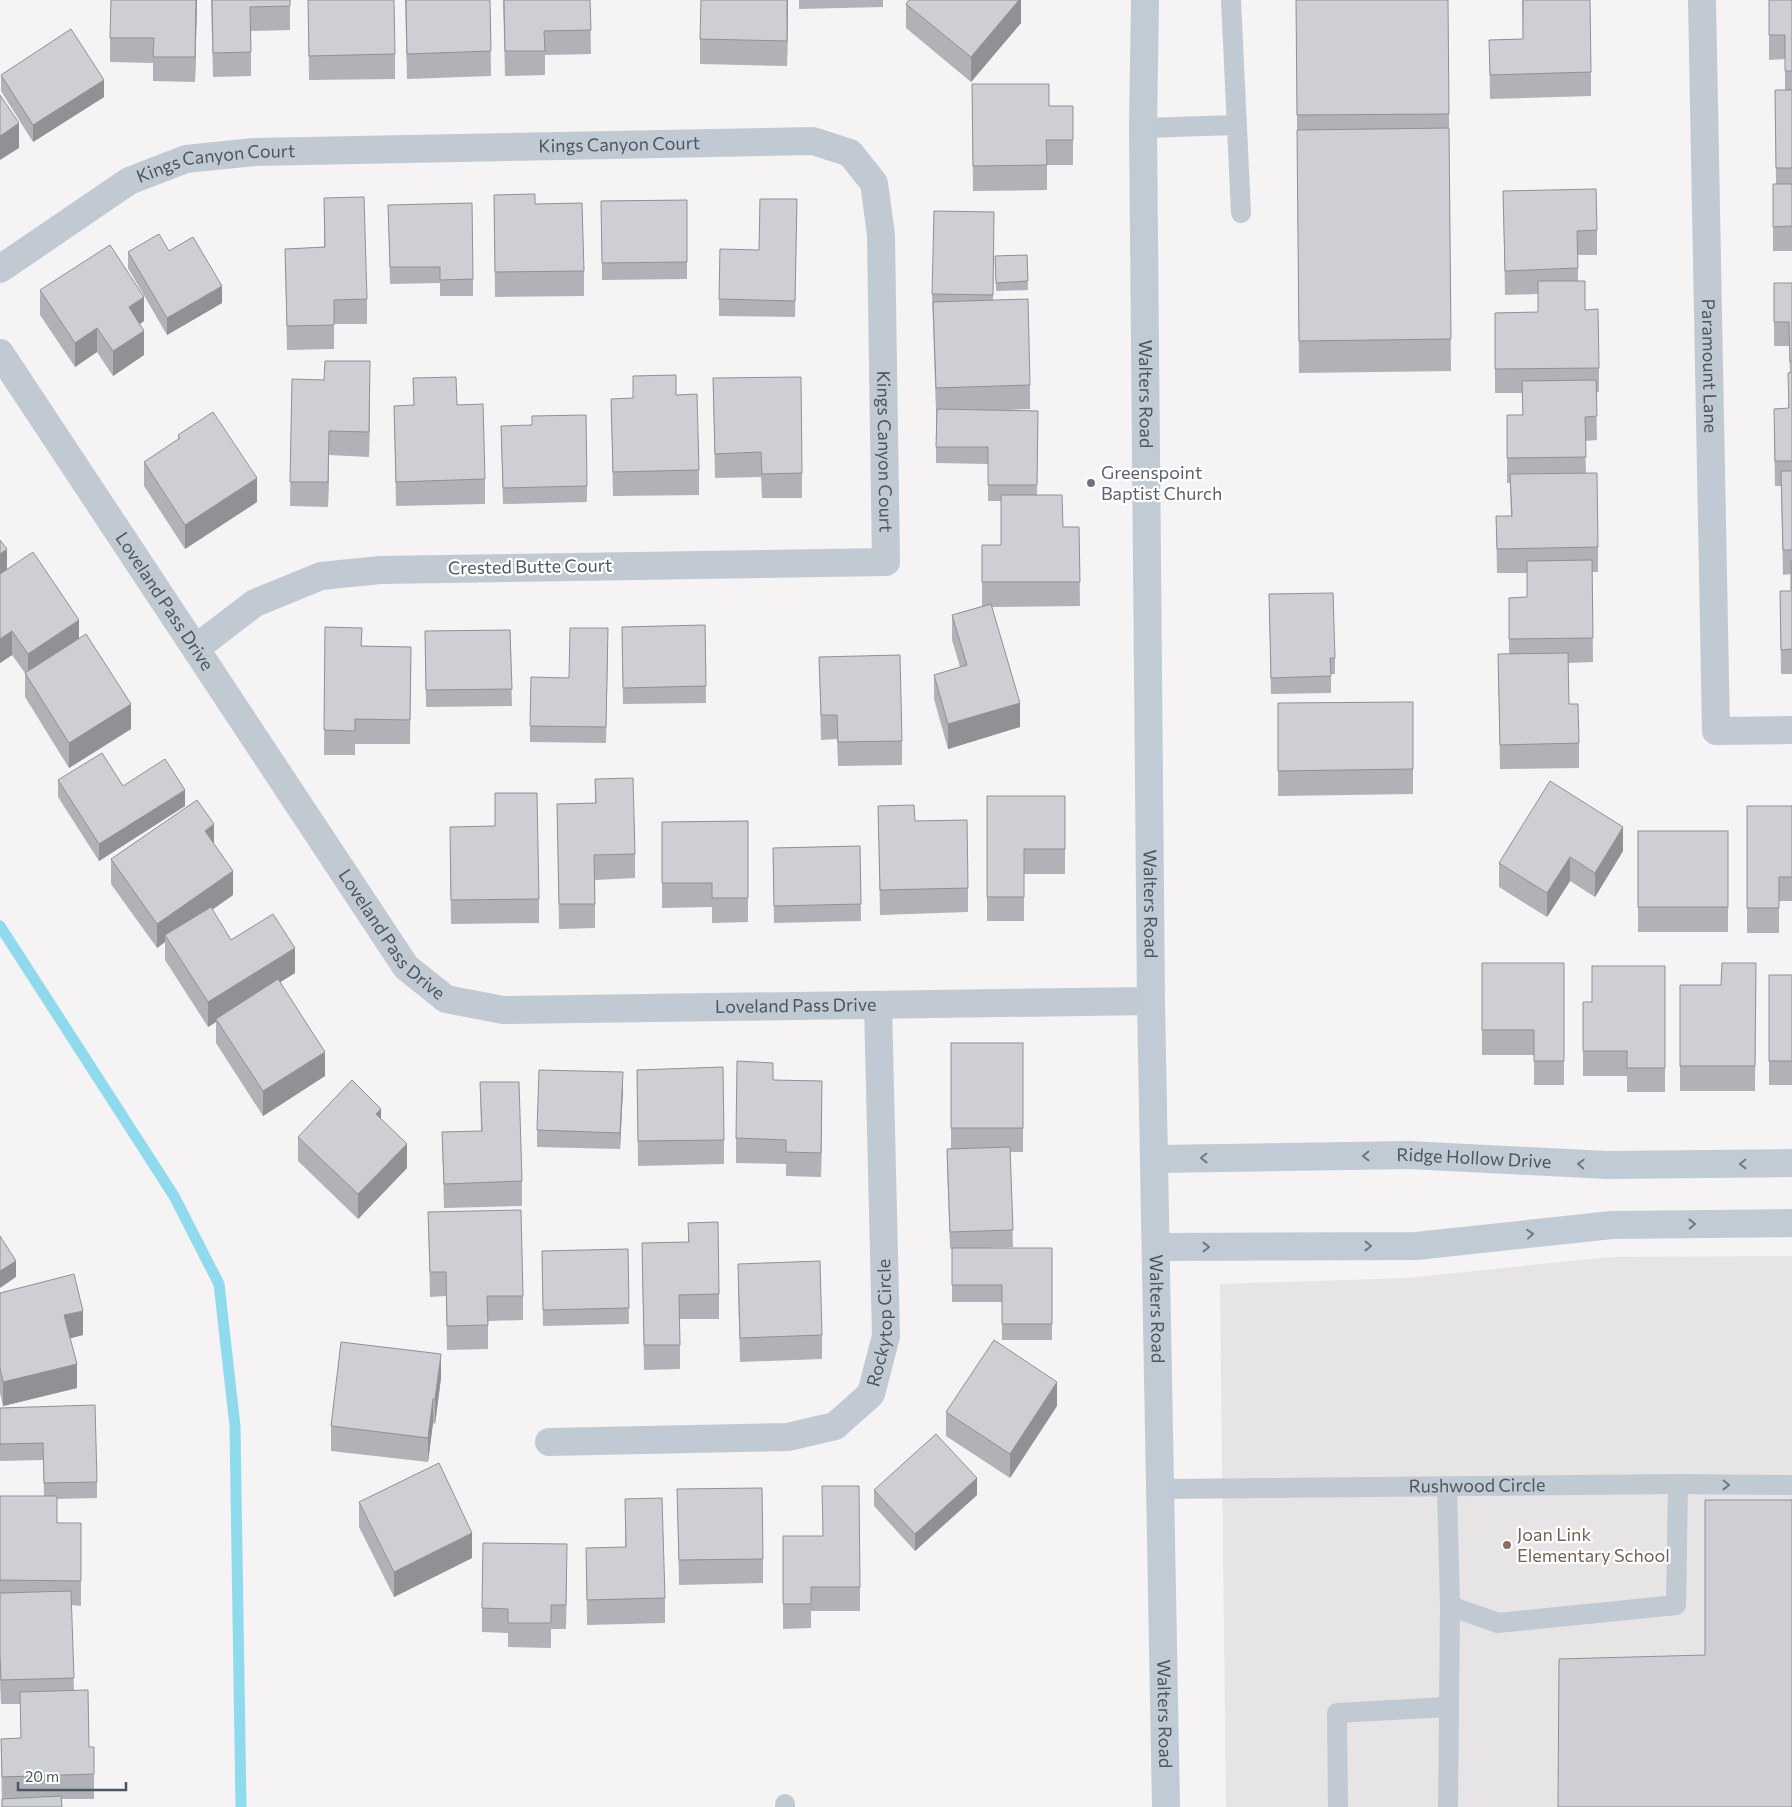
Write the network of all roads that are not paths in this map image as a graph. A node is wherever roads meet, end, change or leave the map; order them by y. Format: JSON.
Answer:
{"nodes":[{"id":1,"x":1145,"y":0,"type":"edge"},
{"id":2,"x":1231,"y":0,"type":"edge"},
{"id":3,"x":1702,"y":0,"type":"edge"},
{"id":4,"x":1236,"y":125,"type":"junction"},
{"id":5,"x":1142,"y":128,"type":"junction"},
{"id":6,"x":1241,"y":213,"type":"dead end"},
{"id":7,"x":0,"y":269,"type":"edge"},
{"id":8,"x":0,"y":353,"type":"edge"},
{"id":9,"x":886,"y":562,"type":"joint"},
{"id":10,"x":196,"y":648,"type":"junction"},
{"id":11,"x":1792,"y":730,"type":"edge"},
{"id":12,"x":1151,"y":1001,"type":"junction"},
{"id":13,"x":878,"y":1006,"type":"junction"},
{"id":14,"x":1155,"y":1159,"type":"junction"},
{"id":15,"x":1792,"y":1163,"type":"edge"},
{"id":16,"x":1792,"y":1223,"type":"edge"},
{"id":17,"x":1157,"y":1247,"type":"junction"},
{"id":18,"x":549,"y":1442,"type":"dead end"},
{"id":19,"x":1678,"y":1484,"type":"junction"},
{"id":20,"x":1792,"y":1485,"type":"edge"},
{"id":21,"x":1447,"y":1488,"type":"junction"},
{"id":22,"x":1161,"y":1489,"type":"junction"},
{"id":23,"x":1450,"y":1606,"type":"junction"},
{"id":24,"x":1447,"y":1707,"type":"junction"},
{"id":25,"x":1166,"y":1807,"type":"edge"},
{"id":26,"x":1338,"y":1807,"type":"edge"},
{"id":27,"x":1448,"y":1807,"type":"edge"}],
"edges":[{"from":1,"to":5,"type":"street","name":"Walters Road"},
{"from":2,"to":4,"type":"lane"},
{"from":3,"to":11,"type":"street","name":"Paramount Lane"},
{"from":4,"to":5,"type":"lane"},
{"from":4,"to":6,"type":"lane"},
{"from":5,"to":12,"type":"street","name":"Walters Road"},
{"from":7,"to":9,"type":"street","name":"Kings Canyon Court"},
{"from":8,"to":10,"type":"street","name":"Loveland Pass Drive"},
{"from":9,"to":10,"type":"street","name":"Crested Butte Court"},
{"from":10,"to":13,"type":"street","name":"Loveland Pass Drive"},
{"from":12,"to":13,"type":"street","name":"Loveland Pass Drive"},
{"from":12,"to":14,"type":"street","name":"Walters Road"},
{"from":13,"to":18,"type":"street","name":"Rockytop Circle"},
{"from":15,"to":14,"type":"street","name":"Ridge Hollow Drive","one_way":true},
{"from":14,"to":17,"type":"street","name":"Walters Road"},
{"from":17,"to":16,"type":"street","one_way":true},
{"from":17,"to":22,"type":"street","name":"Walters Road"},
{"from":19,"to":20,"type":"lane","name":"Rushwood Circle","one_way":true},
{"from":19,"to":21,"type":"lane","name":"Rushwood Circle"},
{"from":19,"to":23,"type":"lane"},
{"from":21,"to":22,"type":"lane","name":"Rushwood Circle"},
{"from":21,"to":23,"type":"lane"},
{"from":22,"to":25,"type":"street","name":"Walters Road"},
{"from":23,"to":24,"type":"lane"},
{"from":24,"to":26,"type":"lane"},
{"from":24,"to":27,"type":"lane"}]}
